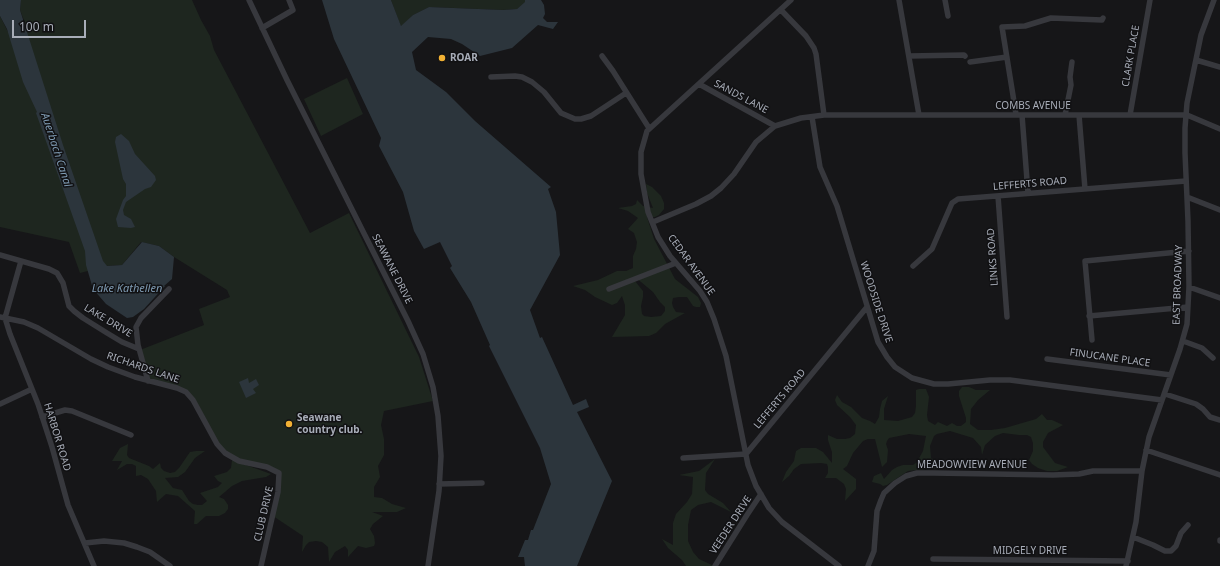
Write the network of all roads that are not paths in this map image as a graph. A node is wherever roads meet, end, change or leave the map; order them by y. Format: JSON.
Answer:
{"nodes":[{"id":1,"x":249,"y":0,"type":"edge"},
{"id":2,"x":289,"y":0,"type":"edge"},
{"id":3,"x":791,"y":0,"type":"edge"},
{"id":4,"x":900,"y":0,"type":"edge"},
{"id":5,"x":945,"y":0,"type":"edge"},
{"id":6,"x":1150,"y":0,"type":"edge"},
{"id":7,"x":1214,"y":0,"type":"edge"},
{"id":8,"x":781,"y":10,"type":"junction"},
{"id":9,"x":948,"y":16,"type":"dead end"},
{"id":10,"x":1103,"y":18,"type":"dead end"},
{"id":11,"x":262,"y":28,"type":"junction"},
{"id":12,"x":602,"y":56,"type":"dead end"},
{"id":13,"x":909,"y":56,"type":"junction"},
{"id":14,"x":965,"y":56,"type":"dead end"},
{"id":15,"x":1007,"y":57,"type":"junction"},
{"id":16,"x":1196,"y":60,"type":"junction"},
{"id":17,"x":970,"y":62,"type":"dead end"},
{"id":18,"x":1072,"y":62,"type":"dead end"},
{"id":19,"x":1220,"y":67,"type":"edge"},
{"id":20,"x":491,"y":77,"type":"dead end"},
{"id":21,"x":698,"y":84,"type":"junction"},
{"id":22,"x":626,"y":93,"type":"junction"},
{"id":23,"x":1016,"y":114,"type":"junction"},
{"id":24,"x":824,"y":115,"type":"junction"},
{"id":25,"x":919,"y":115,"type":"junction"},
{"id":26,"x":1022,"y":115,"type":"junction"},
{"id":27,"x":1065,"y":115,"type":"junction"},
{"id":28,"x":1078,"y":115,"type":"junction"},
{"id":29,"x":1130,"y":115,"type":"junction"},
{"id":30,"x":1186,"y":115,"type":"junction"},
{"id":31,"x":812,"y":117,"type":"junction"},
{"id":32,"x":776,"y":126,"type":"junction"},
{"id":33,"x":649,"y":128,"type":"junction"},
{"id":34,"x":1220,"y":129,"type":"edge"},
{"id":35,"x":1186,"y":181,"type":"junction"},
{"id":36,"x":1084,"y":189,"type":"junction"},
{"id":37,"x":1028,"y":193,"type":"junction"},
{"id":38,"x":998,"y":196,"type":"junction"},
{"id":39,"x":1187,"y":197,"type":"junction"},
{"id":40,"x":1220,"y":210,"type":"edge"},
{"id":41,"x":653,"y":222,"type":"junction"},
{"id":42,"x":1189,"y":252,"type":"junction"},
{"id":43,"x":0,"y":255,"type":"edge"},
{"id":44,"x":21,"y":260,"type":"junction"},
{"id":45,"x":676,"y":263,"type":"junction"},
{"id":46,"x":913,"y":266,"type":"dead end"},
{"id":47,"x":1189,"y":287,"type":"junction"},
{"id":48,"x":169,"y":289,"type":"dead end"},
{"id":49,"x":609,"y":289,"type":"dead end"},
{"id":50,"x":1220,"y":298,"type":"edge"},
{"id":51,"x":867,"y":307,"type":"junction"},
{"id":52,"x":1188,"y":307,"type":"junction"},
{"id":53,"x":1089,"y":316,"type":"junction"},
{"id":54,"x":1007,"y":317,"type":"dead end"},
{"id":55,"x":3,"y":318,"type":"edge"},
{"id":56,"x":1092,"y":340,"type":"dead end"},
{"id":57,"x":1182,"y":341,"type":"junction"},
{"id":58,"x":139,"y":349,"type":"junction"},
{"id":59,"x":1213,"y":358,"type":"dead end"},
{"id":60,"x":1047,"y":359,"type":"dead end"},
{"id":61,"x":1171,"y":375,"type":"junction"},
{"id":62,"x":148,"y":381,"type":"junction"},
{"id":63,"x":32,"y":388,"type":"junction"},
{"id":64,"x":1165,"y":394,"type":"junction"},
{"id":65,"x":1162,"y":400,"type":"junction"},
{"id":66,"x":0,"y":404,"type":"edge"},
{"id":67,"x":42,"y":417,"type":"junction"},
{"id":68,"x":1220,"y":420,"type":"edge"},
{"id":69,"x":131,"y":435,"type":"dead end"},
{"id":70,"x":1146,"y":450,"type":"junction"},
{"id":71,"x":746,"y":454,"type":"junction"},
{"id":72,"x":683,"y":458,"type":"dead end"},
{"id":73,"x":272,"y":469,"type":"joint"},
{"id":74,"x":1142,"y":471,"type":"junction"},
{"id":75,"x":1220,"y":475,"type":"edge"},
{"id":76,"x":482,"y":482,"type":"dead end"},
{"id":77,"x":440,"y":484,"type":"junction"},
{"id":78,"x":761,"y":494,"type":"junction"},
{"id":79,"x":1188,"y":525,"type":"dead end"},
{"id":80,"x":1133,"y":537,"type":"junction"},
{"id":81,"x":85,"y":543,"type":"junction"},
{"id":82,"x":933,"y":559,"type":"dead end"},
{"id":83,"x":1057,"y":563,"type":"edge"},
{"id":84,"x":1127,"y":563,"type":"edge"},
{"id":85,"x":94,"y":566,"type":"edge"},
{"id":86,"x":170,"y":566,"type":"edge"},
{"id":87,"x":261,"y":566,"type":"edge"},
{"id":88,"x":428,"y":566,"type":"edge"},
{"id":89,"x":715,"y":566,"type":"edge"},
{"id":90,"x":838,"y":566,"type":"edge"},
{"id":91,"x":868,"y":566,"type":"edge"}],
"edges":[{"from":1,"to":11,"type":"street","name":"SEAWANE DRIVE"},
{"from":2,"to":11,"type":"street"},
{"from":3,"to":8,"type":"street","name":"CEDAR AVENUE"},
{"from":4,"to":13,"type":"street"},
{"from":5,"to":9,"type":"street"},
{"from":6,"to":29,"type":"street","name":"CLARK PLACE"},
{"from":7,"to":16,"type":"street","name":"EAST BROADWAY"},
{"from":8,"to":21,"type":"street","name":"CEDAR AVENUE"},
{"from":8,"to":24,"type":"street"},
{"from":10,"to":15,"type":"street"},
{"from":11,"to":77,"type":"street","name":"SEAWANE DRIVE"},
{"from":12,"to":22,"type":"street"},
{"from":13,"to":14,"type":"street"},
{"from":13,"to":25,"type":"street"},
{"from":15,"to":17,"type":"street"},
{"from":15,"to":23,"type":"street"},
{"from":16,"to":19,"type":"street"},
{"from":16,"to":30,"type":"street","name":"EAST BROADWAY"},
{"from":18,"to":27,"type":"street"},
{"from":20,"to":22,"type":"street"},
{"from":21,"to":32,"type":"street","name":"SANDS LANE"},
{"from":21,"to":33,"type":"street","name":"CEDAR AVENUE"},
{"from":22,"to":33,"type":"street"},
{"from":23,"to":25,"type":"street","name":"COMBS AVENUE"},
{"from":23,"to":26,"type":"street","name":"COMBS AVENUE"},
{"from":24,"to":25,"type":"street","name":"COMBS AVENUE"},
{"from":24,"to":31,"type":"street","name":"COMBS AVENUE"},
{"from":26,"to":27,"type":"street","name":"COMBS AVENUE"},
{"from":26,"to":37,"type":"street"},
{"from":27,"to":28,"type":"street","name":"COMBS AVENUE"},
{"from":28,"to":29,"type":"street","name":"COMBS AVENUE"},
{"from":28,"to":36,"type":"street"},
{"from":29,"to":30,"type":"street","name":"COMBS AVENUE"},
{"from":30,"to":34,"type":"street"},
{"from":30,"to":35,"type":"street","name":"EAST BROADWAY"},
{"from":31,"to":32,"type":"street","name":"COMBS AVENUE"},
{"from":31,"to":51,"type":"street","name":"WOODSIDE DRIVE"},
{"from":32,"to":41,"type":"street"},
{"from":33,"to":41,"type":"street","name":"CEDAR AVENUE"},
{"from":35,"to":36,"type":"street","name":"LEFFERTS ROAD"},
{"from":35,"to":39,"type":"street","name":"EAST BROADWAY"},
{"from":36,"to":37,"type":"street","name":"LEFFERTS ROAD"},
{"from":37,"to":38,"type":"street","name":"LEFFERTS ROAD"},
{"from":38,"to":46,"type":"street","name":"LEFFERTS ROAD"},
{"from":38,"to":54,"type":"street","name":"LINKS ROAD"},
{"from":39,"to":40,"type":"street"},
{"from":39,"to":42,"type":"street","name":"EAST BROADWAY"},
{"from":41,"to":45,"type":"street","name":"CEDAR AVENUE"},
{"from":42,"to":47,"type":"street","name":"EAST BROADWAY"},
{"from":42,"to":53,"type":"street"},
{"from":43,"to":44,"type":"street","name":"LAKE DRIVE"},
{"from":44,"to":55,"type":"street"},
{"from":44,"to":58,"type":"street","name":"LAKE DRIVE"},
{"from":45,"to":49,"type":"street"},
{"from":45,"to":71,"type":"street","name":"CEDAR AVENUE"},
{"from":47,"to":50,"type":"street"},
{"from":47,"to":52,"type":"street","name":"EAST BROADWAY"},
{"from":48,"to":58,"type":"street"},
{"from":51,"to":65,"type":"street","name":"WOODSIDE DRIVE"},
{"from":51,"to":71,"type":"street","name":"LEFFERTS ROAD"},
{"from":52,"to":53,"type":"street"},
{"from":52,"to":57,"type":"street","name":"EAST BROADWAY"},
{"from":53,"to":56,"type":"street"},
{"from":55,"to":62,"type":"street","name":"RICHARDS LANE"},
{"from":55,"to":63,"type":"street","name":"HARBOR ROAD"},
{"from":57,"to":59,"type":"street"},
{"from":57,"to":61,"type":"street","name":"EAST BROADWAY"},
{"from":58,"to":62,"type":"street"},
{"from":60,"to":61,"type":"street","name":"FINUCANE PLACE"},
{"from":61,"to":64,"type":"street","name":"EAST BROADWAY"},
{"from":62,"to":73,"type":"street","name":"RICHARDS LANE"},
{"from":63,"to":66,"type":"street"},
{"from":63,"to":67,"type":"street","name":"HARBOR ROAD"},
{"from":64,"to":65,"type":"street","name":"EAST BROADWAY"},
{"from":64,"to":68,"type":"street"},
{"from":65,"to":70,"type":"street","name":"EAST BROADWAY"},
{"from":67,"to":69,"type":"street"},
{"from":67,"to":81,"type":"street","name":"HARBOR ROAD"},
{"from":70,"to":74,"type":"street","name":"EAST BROADWAY"},
{"from":70,"to":75,"type":"street"},
{"from":71,"to":72,"type":"street"},
{"from":71,"to":78,"type":"street","name":"CEDAR AVENUE"},
{"from":73,"to":87,"type":"street","name":"CLUB DRIVE"},
{"from":74,"to":80,"type":"street","name":"EAST BROADWAY"},
{"from":74,"to":91,"type":"street","name":"MEADOWVIEW AVENUE"},
{"from":76,"to":77,"type":"street"},
{"from":77,"to":88,"type":"street","name":"SEAWANE DRIVE"},
{"from":78,"to":89,"type":"street","name":"VEEDER DRIVE"},
{"from":78,"to":90,"type":"street","name":"CEDAR AVENUE"},
{"from":79,"to":80,"type":"street"},
{"from":80,"to":84,"type":"street","name":"EAST BROADWAY"},
{"from":81,"to":85,"type":"street","name":"HARBOR ROAD"},
{"from":81,"to":86,"type":"street"},
{"from":82,"to":83,"type":"street","name":"MIDGELY DRIVE"},
{"from":83,"to":84,"type":"street","name":"MIDGELY DRIVE"}]}
